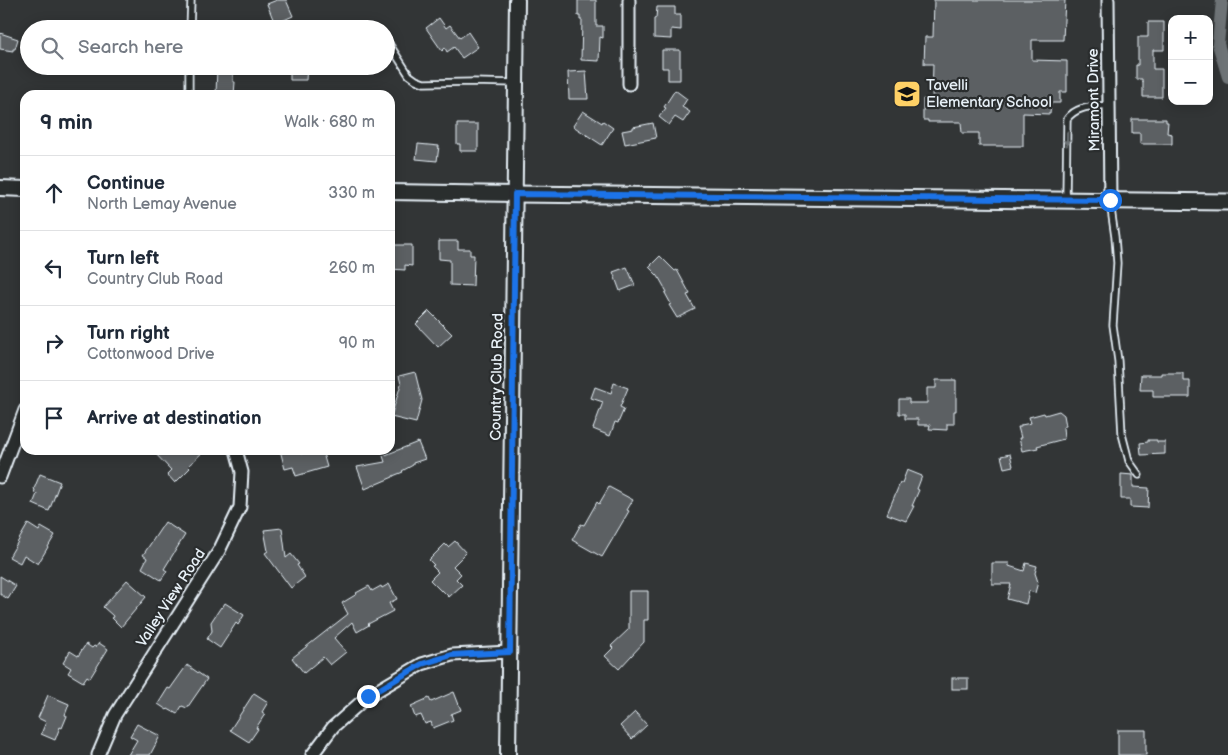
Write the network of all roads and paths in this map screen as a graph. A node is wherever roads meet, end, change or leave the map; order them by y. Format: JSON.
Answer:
{"nodes":[{"id":1,"x":517,"y":0,"type":"edge"},
{"id":2,"x":629,"y":0,"type":"edge"},
{"id":3,"x":1108,"y":0,"type":"edge"},
{"id":4,"x":191,"y":1,"type":"edge"},
{"id":5,"x":190,"y":20,"type":"edge"},
{"id":6,"x":395,"y":53,"type":"edge"},
{"id":7,"x":189,"y":75,"type":"edge"},
{"id":8,"x":516,"y":84,"type":"junction"},
{"id":9,"x":628,"y":84,"type":"dead end"},
{"id":10,"x":189,"y":90,"type":"edge"},
{"id":11,"x":1109,"y":105,"type":"junction"},
{"id":12,"x":0,"y":188,"type":"edge"},
{"id":13,"x":20,"y":189,"type":"edge"},
{"id":14,"x":395,"y":192,"type":"edge"},
{"id":15,"x":515,"y":194,"type":"junction"},
{"id":16,"x":1066,"y":200,"type":"junction"},
{"id":17,"x":1110,"y":200,"type":"junction"},
{"id":18,"x":1228,"y":202,"type":"edge"},
{"id":19,"x":20,"y":423,"type":"edge"},
{"id":20,"x":237,"y":455,"type":"edge"},
{"id":21,"x":1138,"y":475,"type":"dead end"},
{"id":22,"x":0,"y":476,"type":"edge"},
{"id":23,"x":510,"y":652,"type":"junction"},
{"id":24,"x":98,"y":755,"type":"edge"},
{"id":25,"x":312,"y":755,"type":"edge"},
{"id":26,"x":508,"y":755,"type":"edge"}],
"edges":[{"from":1,"to":8,"type":"street","name":"Country Club Road"},
{"from":2,"to":9,"type":"street"},
{"from":3,"to":11,"type":"street","name":"Miramont Drive"},
{"from":4,"to":5,"type":"lane"},
{"from":6,"to":8,"type":"lane"},
{"from":7,"to":10,"type":"lane"},
{"from":8,"to":15,"type":"street","name":"Country Club Road"},
{"from":11,"to":16,"type":"lane","one_way":true},
{"from":11,"to":17,"type":"street","name":"Miramont Drive"},
{"from":12,"to":13,"type":"street"},
{"from":14,"to":15,"type":"street"},
{"from":15,"to":16,"type":"main road"},
{"from":15,"to":23,"type":"street","name":"Country Club Road"},
{"from":16,"to":17,"type":"main road"},
{"from":17,"to":18,"type":"main road"},
{"from":17,"to":21,"type":"lane"},
{"from":19,"to":22,"type":"street"},
{"from":20,"to":24,"type":"street","name":"Valley View Road"},
{"from":23,"to":25,"type":"street"},
{"from":23,"to":26,"type":"street","name":"Country Club Road"}]}
